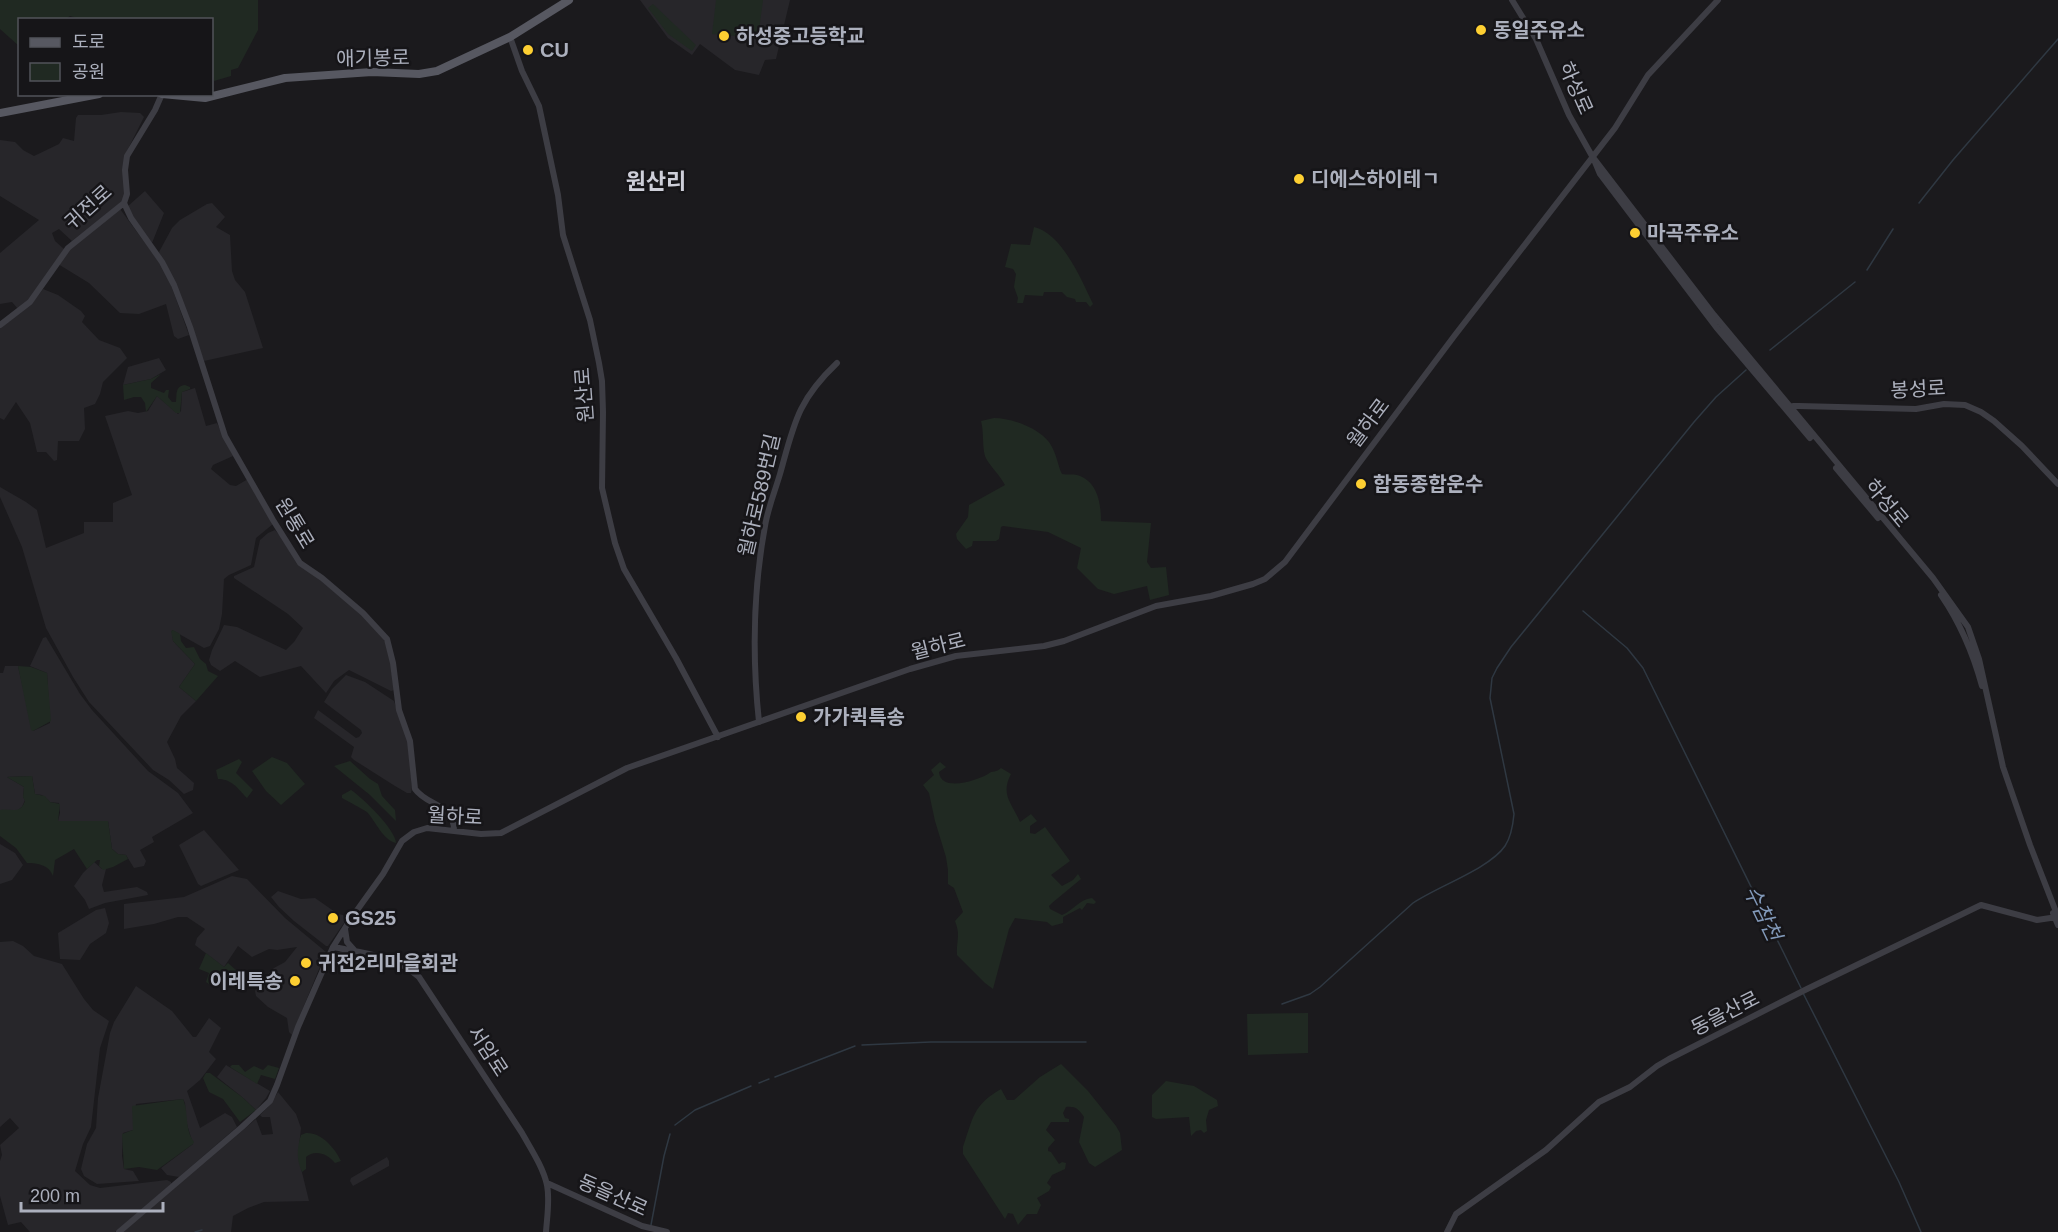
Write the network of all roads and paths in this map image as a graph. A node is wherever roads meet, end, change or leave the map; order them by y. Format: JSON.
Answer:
{"nodes":[{"id":1,"x":569,"y":0,"type":"edge"},
{"id":2,"x":1512,"y":0,"type":"edge"},
{"id":3,"x":1718,"y":0,"type":"edge"},
{"id":4,"x":510,"y":37,"type":"junction"},
{"id":5,"x":89,"y":96,"type":"edge"},
{"id":6,"x":161,"y":96,"type":"edge"},
{"id":7,"x":184,"y":96,"type":"edge"},
{"id":8,"x":0,"y":113,"type":"edge"},
{"id":9,"x":1592,"y":156,"type":"junction"},
{"id":10,"x":124,"y":203,"type":"junction"},
{"id":11,"x":0,"y":325,"type":"edge"},
{"id":12,"x":837,"y":363,"type":"dead end"},
{"id":13,"x":1788,"y":410,"type":"junction"},
{"id":14,"x":2058,"y":484,"type":"edge"},
{"id":15,"x":759,"y":722,"type":"junction"},
{"id":16,"x":718,"y":737,"type":"junction"},
{"id":17,"x":454,"y":830,"type":"junction"},
{"id":18,"x":2057,"y":917,"type":"edge"},
{"id":19,"x":2058,"y":925,"type":"edge"},
{"id":20,"x":345,"y":926,"type":"junction"},
{"id":21,"x":333,"y":947,"type":"junction"},
{"id":22,"x":355,"y":951,"type":"junction"},
{"id":23,"x":324,"y":964,"type":"junction"},
{"id":24,"x":547,"y":1183,"type":"junction"},
{"id":25,"x":118,"y":1232,"type":"edge"},
{"id":26,"x":546,"y":1232,"type":"edge"},
{"id":27,"x":667,"y":1232,"type":"edge"},
{"id":28,"x":1447,"y":1232,"type":"edge"}],
"edges":[{"from":1,"to":4,"type":"main road","name":"애기봉로"},
{"from":2,"to":9,"type":"street","name":"하성로"},
{"from":3,"to":9,"type":"street","name":"월하로"},
{"from":4,"to":7,"type":"main road","name":"애기봉로"},
{"from":4,"to":16,"type":"street","name":"원산로"},
{"from":5,"to":8,"type":"main road"},
{"from":6,"to":10,"type":"street","name":"귀전로"},
{"from":9,"to":13,"type":"street","name":"하성로"},
{"from":9,"to":15,"type":"street","name":"월하로"},
{"from":10,"to":11,"type":"street","name":"귀전로"},
{"from":10,"to":17,"type":"street","name":"원통로"},
{"from":12,"to":15,"type":"street","name":"월하로589번길"},
{"from":13,"to":14,"type":"street","name":"봉성로"},
{"from":13,"to":18,"type":"street","name":"하성로"},
{"from":15,"to":16,"type":"street","name":"월하로"},
{"from":16,"to":17,"type":"street","name":"월하로"},
{"from":17,"to":20,"type":"street","name":"월하로"},
{"from":18,"to":19,"type":"street","name":"하성로"},
{"from":18,"to":28,"type":"street","name":"동을산로"},
{"from":20,"to":21,"type":"street","name":"월하로"},
{"from":20,"to":22,"type":"street"},
{"from":21,"to":22,"type":"street","name":"서암로"},
{"from":21,"to":23,"type":"street","name":"월하로"},
{"from":22,"to":23,"type":"street"},
{"from":22,"to":24,"type":"street","name":"서암로"},
{"from":23,"to":25,"type":"street","name":"월하로"},
{"from":24,"to":26,"type":"street","name":"서암로"},
{"from":24,"to":27,"type":"street","name":"동을산로"}]}
